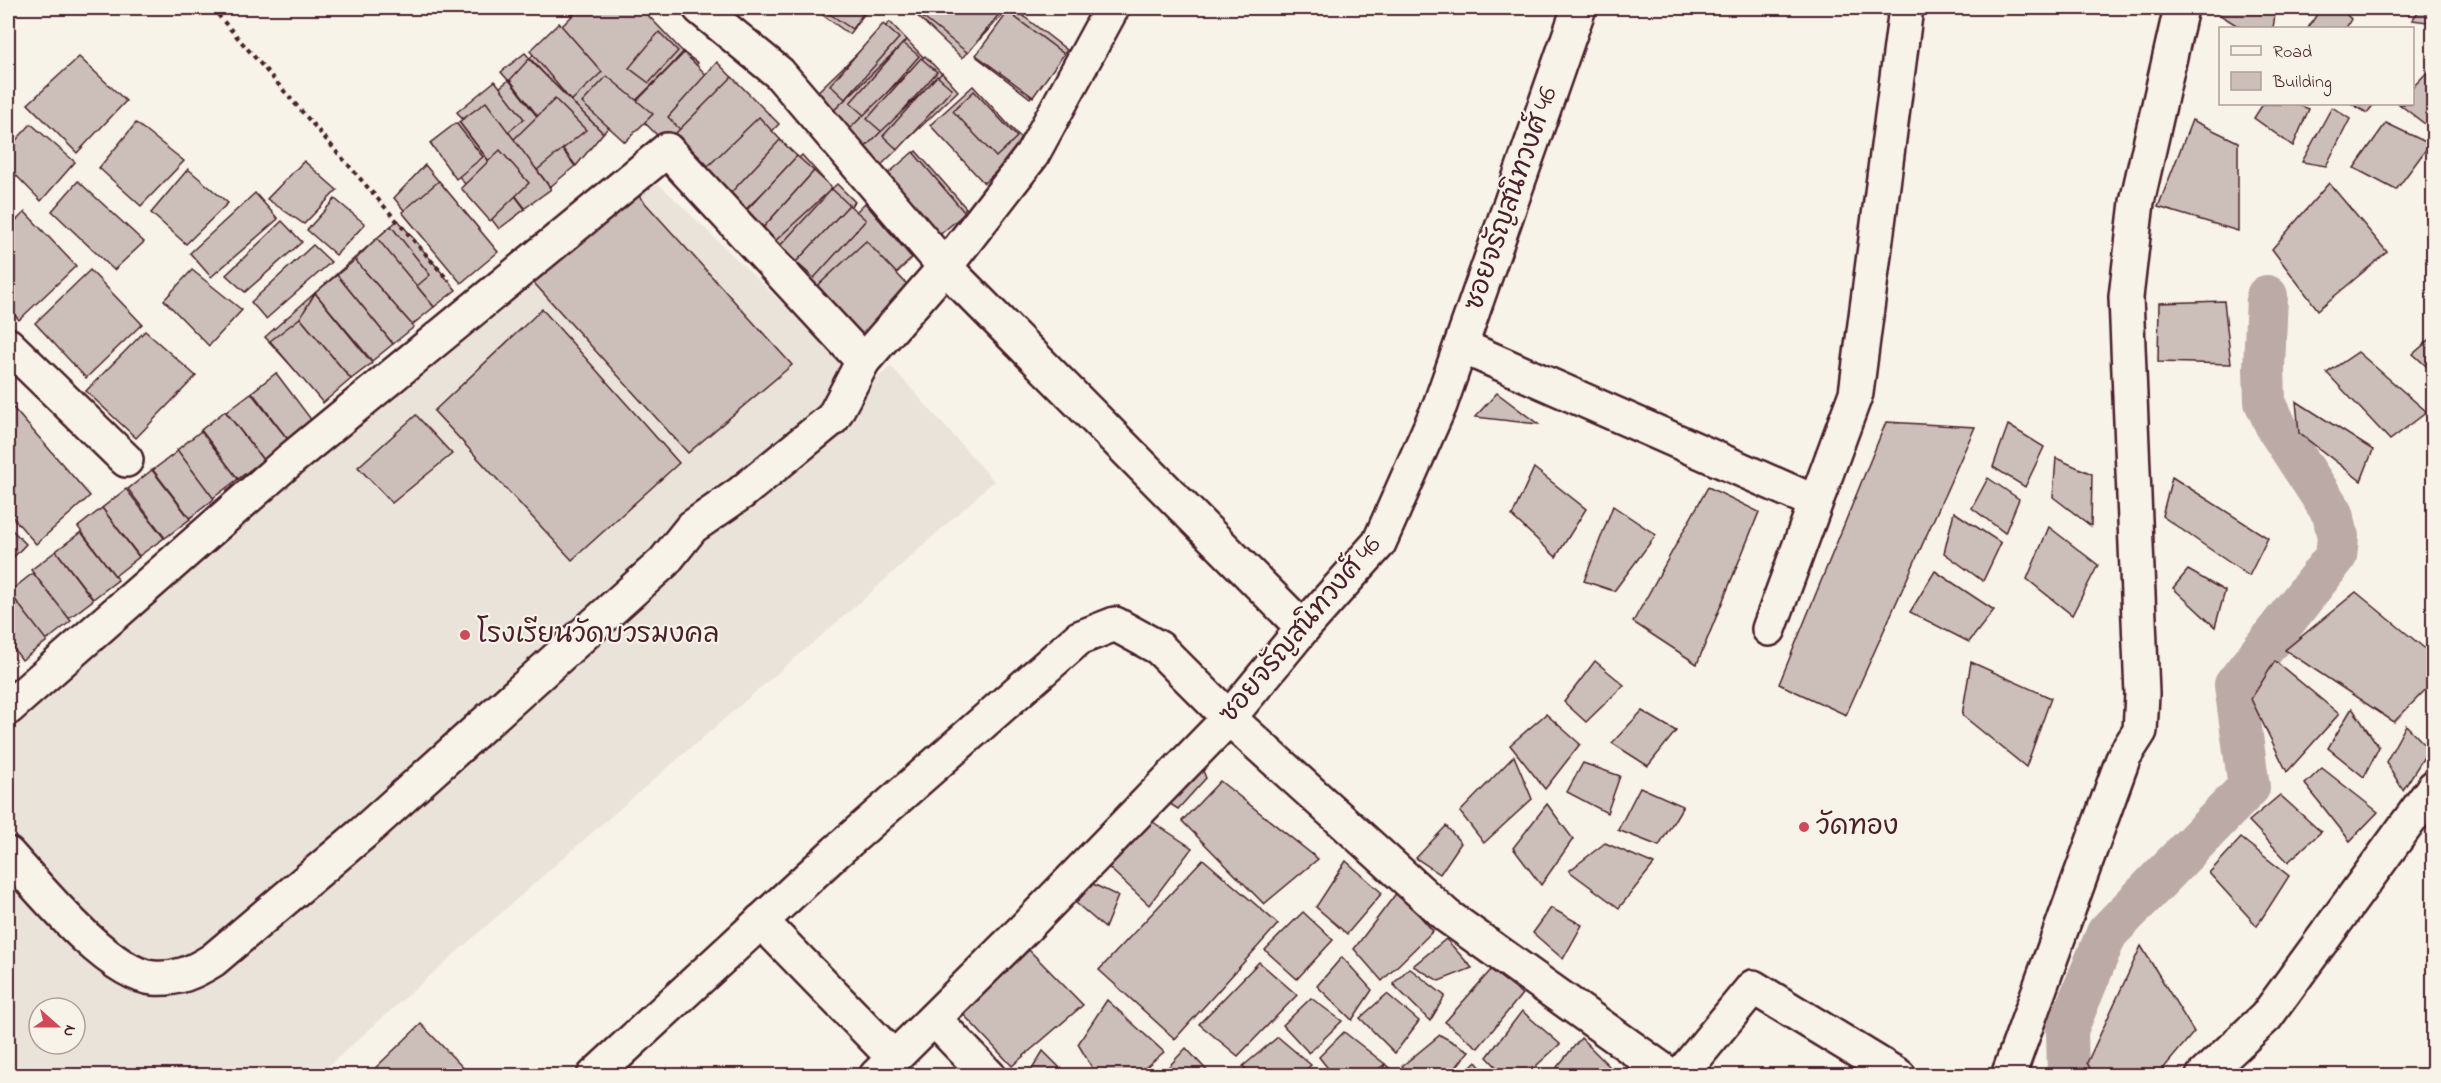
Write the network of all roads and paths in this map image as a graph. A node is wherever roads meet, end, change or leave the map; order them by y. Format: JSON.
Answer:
{"nodes":[{"id":1,"x":212,"y":8,"type":"edge"},
{"id":2,"x":700,"y":8,"type":"edge"},
{"id":3,"x":1112,"y":8,"type":"edge"},
{"id":4,"x":1579,"y":8,"type":"edge"},
{"id":5,"x":1906,"y":8,"type":"edge"},
{"id":6,"x":2181,"y":8,"type":"edge"},
{"id":7,"x":945,"y":267,"type":"junction"},
{"id":8,"x":473,"y":309,"type":"junction"},
{"id":9,"x":8,"y":345,"type":"edge"},
{"id":10,"x":1461,"y":346,"type":"junction"},
{"id":11,"x":863,"y":361,"type":"junction"},
{"id":12,"x":126,"y":460,"type":"dead end"},
{"id":13,"x":1815,"y":502,"type":"junction"},
{"id":14,"x":1303,"y":628,"type":"junction"},
{"id":15,"x":1769,"y":628,"type":"dead end"},
{"id":16,"x":8,"y":708,"type":"edge"},
{"id":17,"x":1229,"y":718,"type":"junction"},
{"id":18,"x":2433,"y":787,"type":"edge"},
{"id":19,"x":8,"y":854,"type":"edge"},
{"id":20,"x":761,"y":921,"type":"junction"},
{"id":21,"x":934,"y":1019,"type":"junction"},
{"id":22,"x":885,"y":1067,"type":"edge"},
{"id":23,"x":2009,"y":1074,"type":"edge"},
{"id":24,"x":594,"y":1076,"type":"edge"},
{"id":25,"x":989,"y":1076,"type":"edge"},
{"id":26,"x":1671,"y":1076,"type":"edge"},
{"id":27,"x":1680,"y":1076,"type":"edge"},
{"id":28,"x":1899,"y":1076,"type":"edge"},
{"id":29,"x":2203,"y":1076,"type":"edge"}],
"edges":[{"from":1,"to":8,"type":"path"},
{"from":2,"to":7,"type":"street"},
{"from":3,"to":7,"type":"street"},
{"from":4,"to":10,"type":"street","name":"ซอยจรัญสนิทวงศ์ 46"},
{"from":5,"to":13,"type":"street"},
{"from":6,"to":23,"type":"street"},
{"from":7,"to":11,"type":"street"},
{"from":7,"to":14,"type":"street"},
{"from":8,"to":11,"type":"street"},
{"from":8,"to":16,"type":"street"},
{"from":9,"to":12,"type":"street"},
{"from":10,"to":13,"type":"street"},
{"from":10,"to":14,"type":"street","name":"ซอยจรัญสนิทวงศ์ 46"},
{"from":11,"to":19,"type":"street"},
{"from":13,"to":15,"type":"street"},
{"from":14,"to":17,"type":"street","name":"ซอยจรัญสนิทวงศ์ 46"},
{"from":17,"to":20,"type":"street"},
{"from":17,"to":21,"type":"street","name":"ซอยจรัญสนิทวงศ์ 46"},
{"from":17,"to":26,"type":"street"},
{"from":18,"to":29,"type":"street"},
{"from":20,"to":22,"type":"street"},
{"from":20,"to":24,"type":"street"},
{"from":21,"to":22,"type":"street","name":"ซอยจรัญสนิทวงศ์ 46"},
{"from":21,"to":25,"type":"street"},
{"from":27,"to":28,"type":"street"}]}
